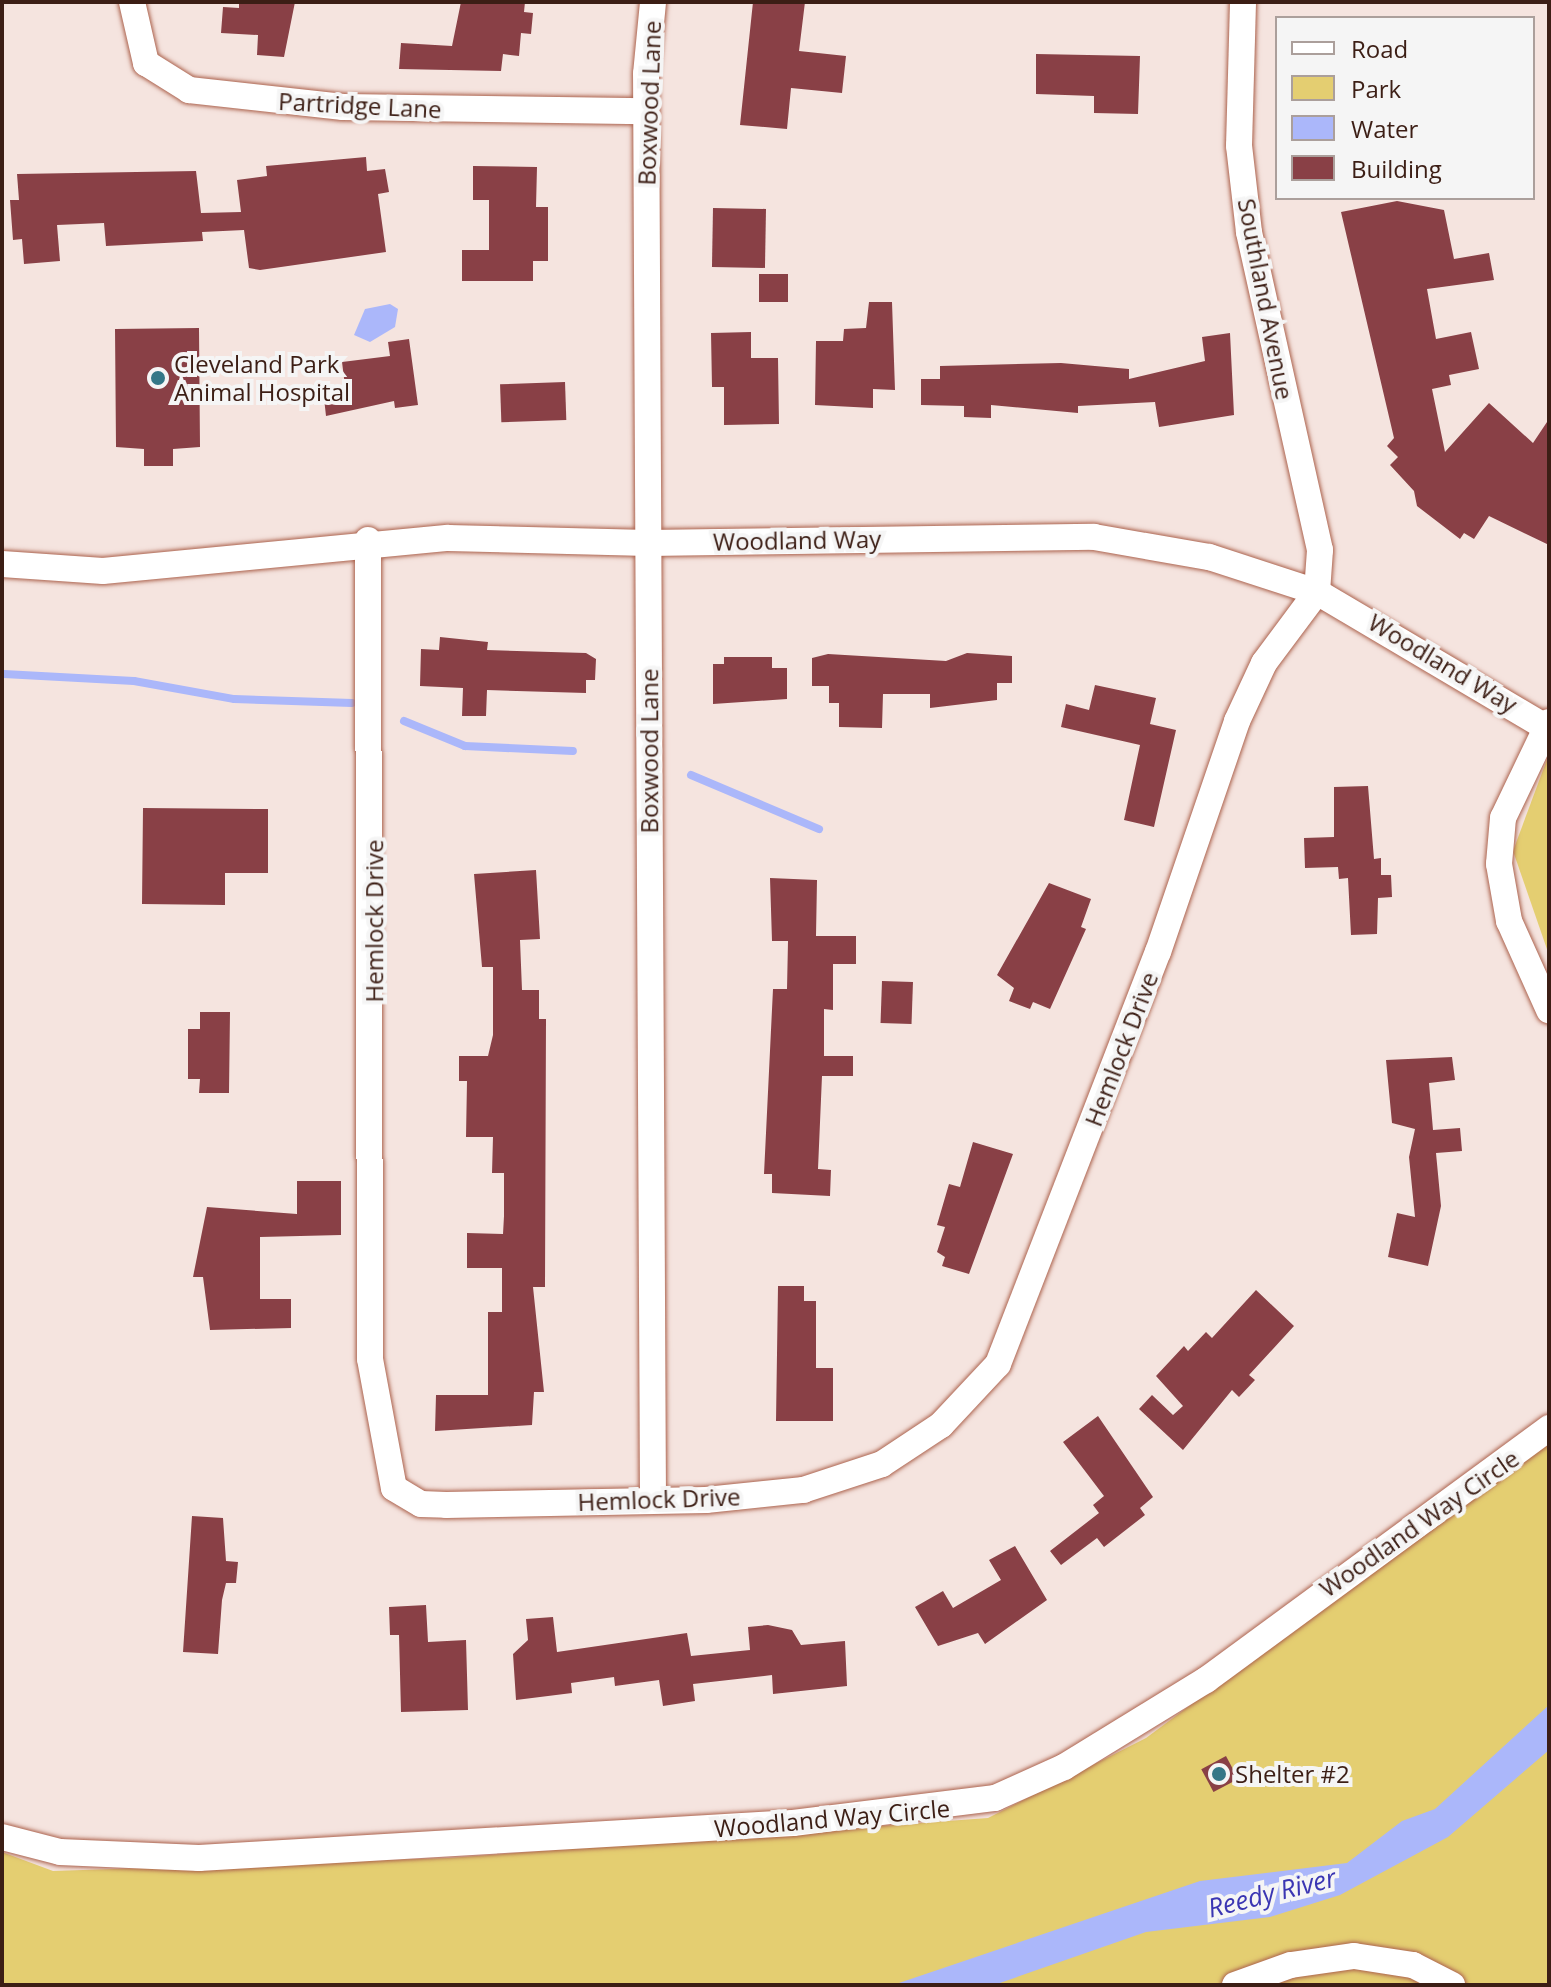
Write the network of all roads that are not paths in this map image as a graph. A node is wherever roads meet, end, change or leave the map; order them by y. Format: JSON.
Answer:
{"nodes":[{"id":1,"x":132,"y":2,"type":"edge"},
{"id":2,"x":653,"y":2,"type":"edge"},
{"id":3,"x":1243,"y":2,"type":"edge"},
{"id":4,"x":646,"y":111,"type":"junction"},
{"id":5,"x":368,"y":540,"type":"junction"},
{"id":6,"x":648,"y":543,"type":"junction"},
{"id":7,"x":2,"y":564,"type":"edge"},
{"id":8,"x":1317,"y":592,"type":"junction"},
{"id":9,"x":1548,"y":726,"type":"edge"},
{"id":10,"x":1549,"y":1010,"type":"edge"},
{"id":11,"x":1549,"y":1428,"type":"edge"},
{"id":12,"x":653,"y":1500,"type":"junction"},
{"id":13,"x":2,"y":1837,"type":"edge"},
{"id":14,"x":1235,"y":1985,"type":"edge"},
{"id":15,"x":1452,"y":1985,"type":"edge"}],
"edges":[{"from":1,"to":4,"type":"street","name":"Partridge Lane"},
{"from":2,"to":4,"type":"street","name":"Boxwood Lane"},
{"from":3,"to":8,"type":"street","name":"Southland Avenue"},
{"from":4,"to":6,"type":"street","name":"Boxwood Lane"},
{"from":5,"to":6,"type":"street","name":"Woodland Way"},
{"from":5,"to":7,"type":"street","name":"Woodland Way"},
{"from":5,"to":12,"type":"street","name":"Hemlock Drive"},
{"from":6,"to":8,"type":"street","name":"Woodland Way"},
{"from":6,"to":12,"type":"street","name":"Boxwood Lane"},
{"from":8,"to":9,"type":"street","name":"Woodland Way"},
{"from":8,"to":12,"type":"street","name":"Hemlock Drive"},
{"from":9,"to":10,"type":"street"},
{"from":11,"to":13,"type":"street","name":"Woodland Way Circle"},
{"from":14,"to":15,"type":"street"}]}
